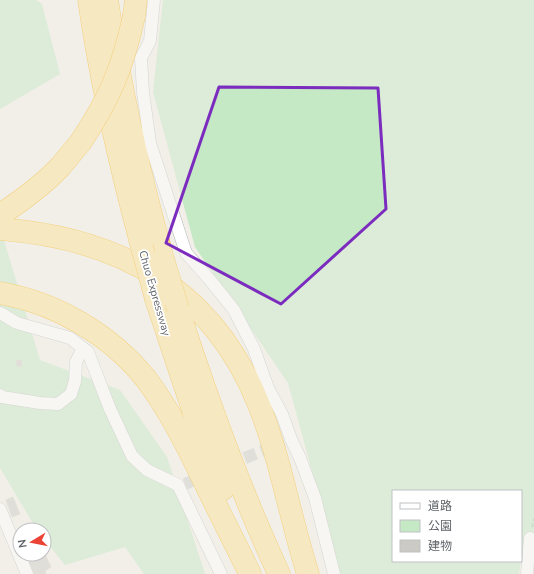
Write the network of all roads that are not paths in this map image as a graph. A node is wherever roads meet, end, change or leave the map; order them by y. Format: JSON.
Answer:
{"nodes":[{"id":1,"x":89,"y":0,"type":"edge"},
{"id":2,"x":107,"y":0,"type":"edge"},
{"id":3,"x":154,"y":0,"type":"edge"},
{"id":4,"x":135,"y":8,"type":"edge"},
{"id":5,"x":0,"y":215,"type":"edge"},
{"id":6,"x":0,"y":229,"type":"edge"},
{"id":7,"x":0,"y":293,"type":"edge"},
{"id":8,"x":0,"y":313,"type":"edge"},
{"id":9,"x":83,"y":348,"type":"junction"},
{"id":10,"x":0,"y":395,"type":"edge"},
{"id":11,"x":0,"y":509,"type":"edge"},
{"id":12,"x":530,"y":538,"type":"dead end"},
{"id":13,"x":27,"y":574,"type":"edge"},
{"id":14,"x":221,"y":574,"type":"edge"},
{"id":15,"x":250,"y":574,"type":"edge"},
{"id":16,"x":260,"y":574,"type":"edge"},
{"id":17,"x":279,"y":574,"type":"edge"},
{"id":18,"x":308,"y":574,"type":"edge"},
{"id":19,"x":334,"y":574,"type":"edge"},
{"id":20,"x":528,"y":574,"type":"edge"}],
"edges":[{"from":1,"to":16,"type":"highway","name":"Chuo Expressway","bridge":true},
{"from":2,"to":17,"type":"highway","name":"Chuo Expressway","bridge":true},
{"from":3,"to":19,"type":"street"},
{"from":4,"to":5,"type":"highway","bridge":true},
{"from":6,"to":18,"type":"highway"},
{"from":7,"to":15,"type":"highway"},
{"from":8,"to":9,"type":"street"},
{"from":9,"to":10,"type":"street"},
{"from":9,"to":14,"type":"street"},
{"from":11,"to":13,"type":"street"},
{"from":12,"to":20,"type":"street"}]}
